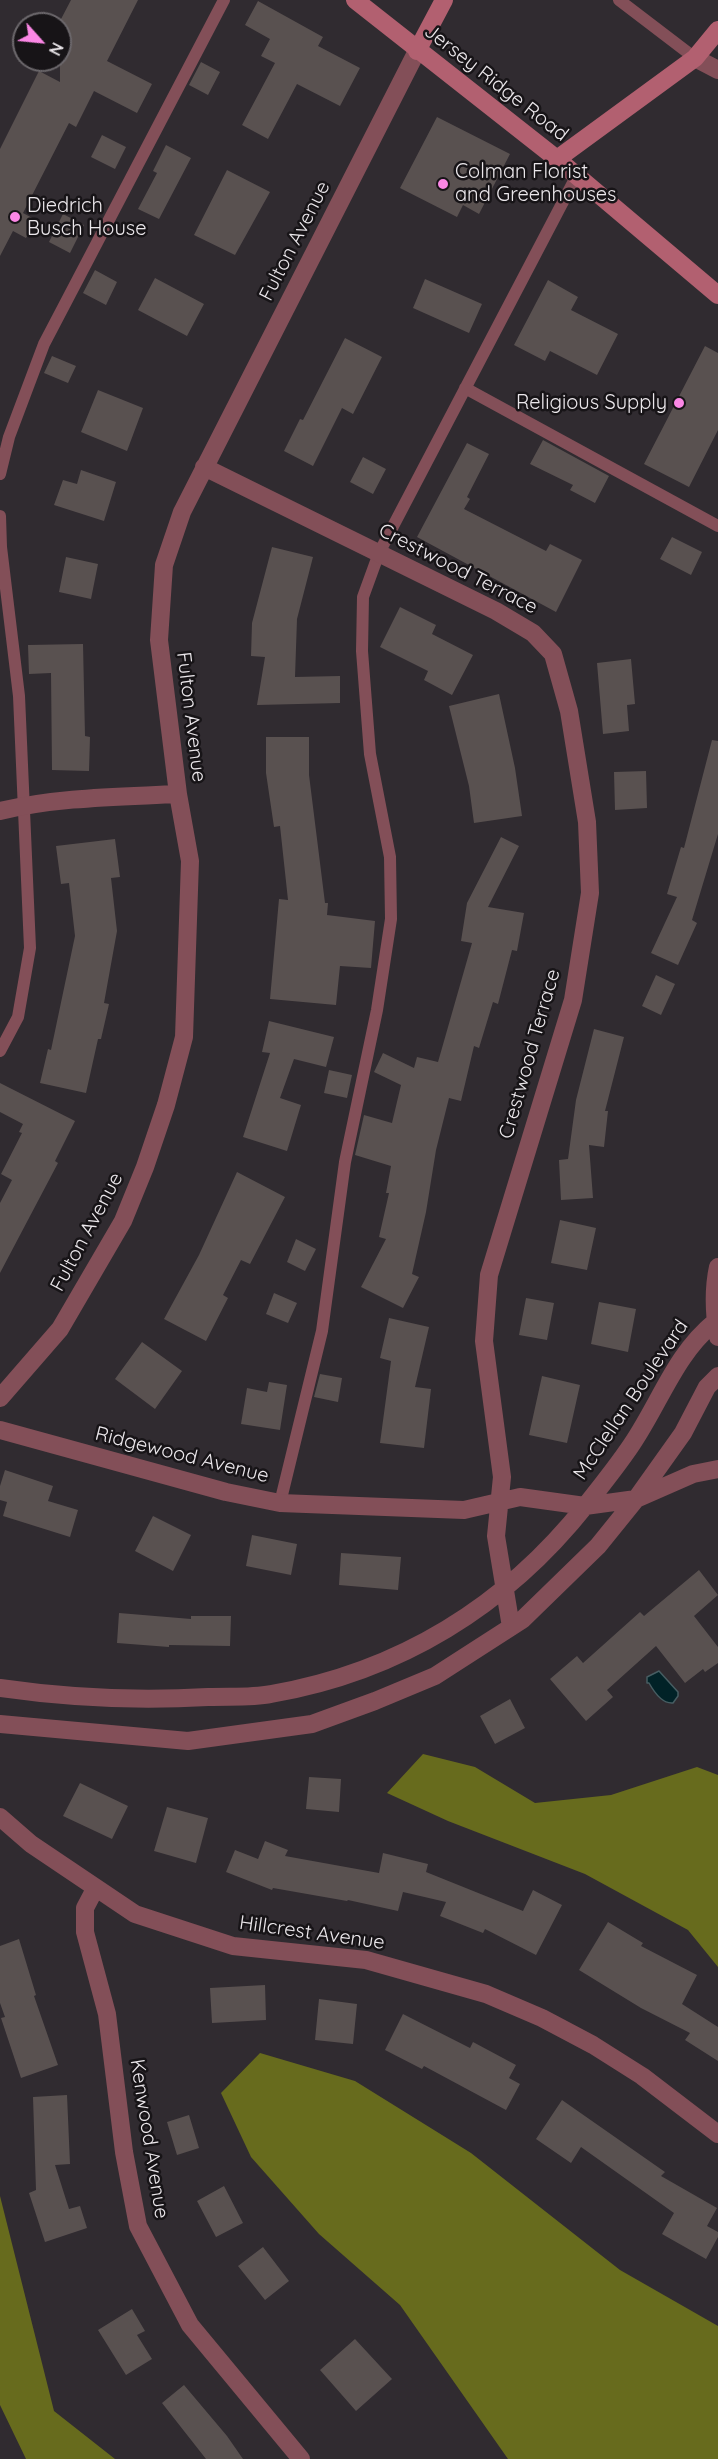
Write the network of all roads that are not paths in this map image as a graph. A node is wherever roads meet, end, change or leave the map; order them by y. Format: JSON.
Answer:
{"nodes":[{"id":1,"x":224,"y":0,"type":"edge"},
{"id":2,"x":355,"y":0,"type":"edge"},
{"id":3,"x":444,"y":0,"type":"edge"},
{"id":4,"x":619,"y":0,"type":"edge"},
{"id":5,"x":718,"y":30,"type":"edge"},
{"id":6,"x":417,"y":51,"type":"junction"},
{"id":7,"x":718,"y":53,"type":"edge"},
{"id":8,"x":695,"y":58,"type":"junction"},
{"id":9,"x":718,"y":70,"type":"edge"},
{"id":10,"x":557,"y":159,"type":"junction"},
{"id":11,"x":577,"y":175,"type":"junction"},
{"id":12,"x":718,"y":295,"type":"edge"},
{"id":13,"x":465,"y":388,"type":"junction"},
{"id":14,"x":204,"y":467,"type":"junction"},
{"id":15,"x":0,"y":474,"type":"edge"},
{"id":16,"x":0,"y":516,"type":"edge"},
{"id":17,"x":718,"y":526,"type":"edge"},
{"id":18,"x":379,"y":553,"type":"junction"},
{"id":19,"x":178,"y":794,"type":"junction"},
{"id":20,"x":26,"y":805,"type":"junction"},
{"id":21,"x":0,"y":811,"type":"edge"},
{"id":22,"x":0,"y":1051,"type":"edge"},
{"id":23,"x":718,"y":1267,"type":"edge"},
{"id":24,"x":717,"y":1329,"type":"edge"},
{"id":25,"x":718,"y":1376,"type":"edge"},
{"id":26,"x":0,"y":1398,"type":"edge"},
{"id":27,"x":0,"y":1430,"type":"edge"},
{"id":28,"x":718,"y":1469,"type":"edge"},
{"id":29,"x":636,"y":1499,"type":"junction"},
{"id":30,"x":499,"y":1502,"type":"junction"},
{"id":31,"x":280,"y":1503,"type":"junction"},
{"id":32,"x":585,"y":1506,"type":"junction"},
{"id":33,"x":505,"y":1591,"type":"junction"},
{"id":34,"x":511,"y":1628,"type":"junction"},
{"id":35,"x":0,"y":1688,"type":"edge"},
{"id":36,"x":0,"y":1724,"type":"edge"},
{"id":37,"x":0,"y":1817,"type":"edge"},
{"id":38,"x":95,"y":1889,"type":"junction"},
{"id":39,"x":718,"y":2134,"type":"edge"},
{"id":40,"x":301,"y":2459,"type":"edge"}],
"edges":[{"from":1,"to":15,"type":"lane"},
{"from":2,"to":6,"type":"street","name":"Jersey Ridge Road"},
{"from":3,"to":6,"type":"street"},
{"from":4,"to":8,"type":"lane"},
{"from":5,"to":8,"type":"street"},
{"from":6,"to":10,"type":"street","name":"Jersey Ridge Road"},
{"from":6,"to":14,"type":"street","name":"Fulton Avenue"},
{"from":7,"to":8,"type":"street"},
{"from":8,"to":9,"type":"street"},
{"from":8,"to":10,"type":"street"},
{"from":10,"to":11,"type":"street","name":"Jersey Ridge Road"},
{"from":11,"to":12,"type":"street","name":"Jersey Ridge Road"},
{"from":11,"to":13,"type":"lane"},
{"from":13,"to":17,"type":"lane"},
{"from":13,"to":18,"type":"lane"},
{"from":14,"to":18,"type":"street","name":"Crestwood Terrace"},
{"from":14,"to":19,"type":"street","name":"Fulton Avenue"},
{"from":16,"to":20,"type":"lane"},
{"from":18,"to":30,"type":"street","name":"Crestwood Terrace"},
{"from":18,"to":31,"type":"lane"},
{"from":19,"to":20,"type":"street"},
{"from":19,"to":26,"type":"street","name":"Fulton Avenue"},
{"from":20,"to":21,"type":"street"},
{"from":20,"to":22,"type":"lane"},
{"from":23,"to":24,"type":"street"},
{"from":24,"to":32,"type":"street","name":"McClellan Boulevard"},
{"from":25,"to":29,"type":"street"},
{"from":27,"to":31,"type":"street","name":"Ridgewood Avenue"},
{"from":28,"to":29,"type":"street"},
{"from":29,"to":32,"type":"street","name":"Ridgewood Avenue"},
{"from":29,"to":34,"type":"street"},
{"from":30,"to":31,"type":"street","name":"Ridgewood Avenue"},
{"from":30,"to":32,"type":"street","name":"Ridgewood Avenue"},
{"from":30,"to":33,"type":"street"},
{"from":32,"to":33,"type":"street","name":"McClellan Boulevard"},
{"from":33,"to":34,"type":"street"},
{"from":33,"to":35,"type":"street","name":"McClellan Boulevard"},
{"from":34,"to":36,"type":"street"},
{"from":37,"to":38,"type":"street","name":"Hillcrest Avenue"},
{"from":38,"to":39,"type":"street","name":"Hillcrest Avenue"},
{"from":38,"to":40,"type":"street","name":"Kenwood Avenue"}]}
